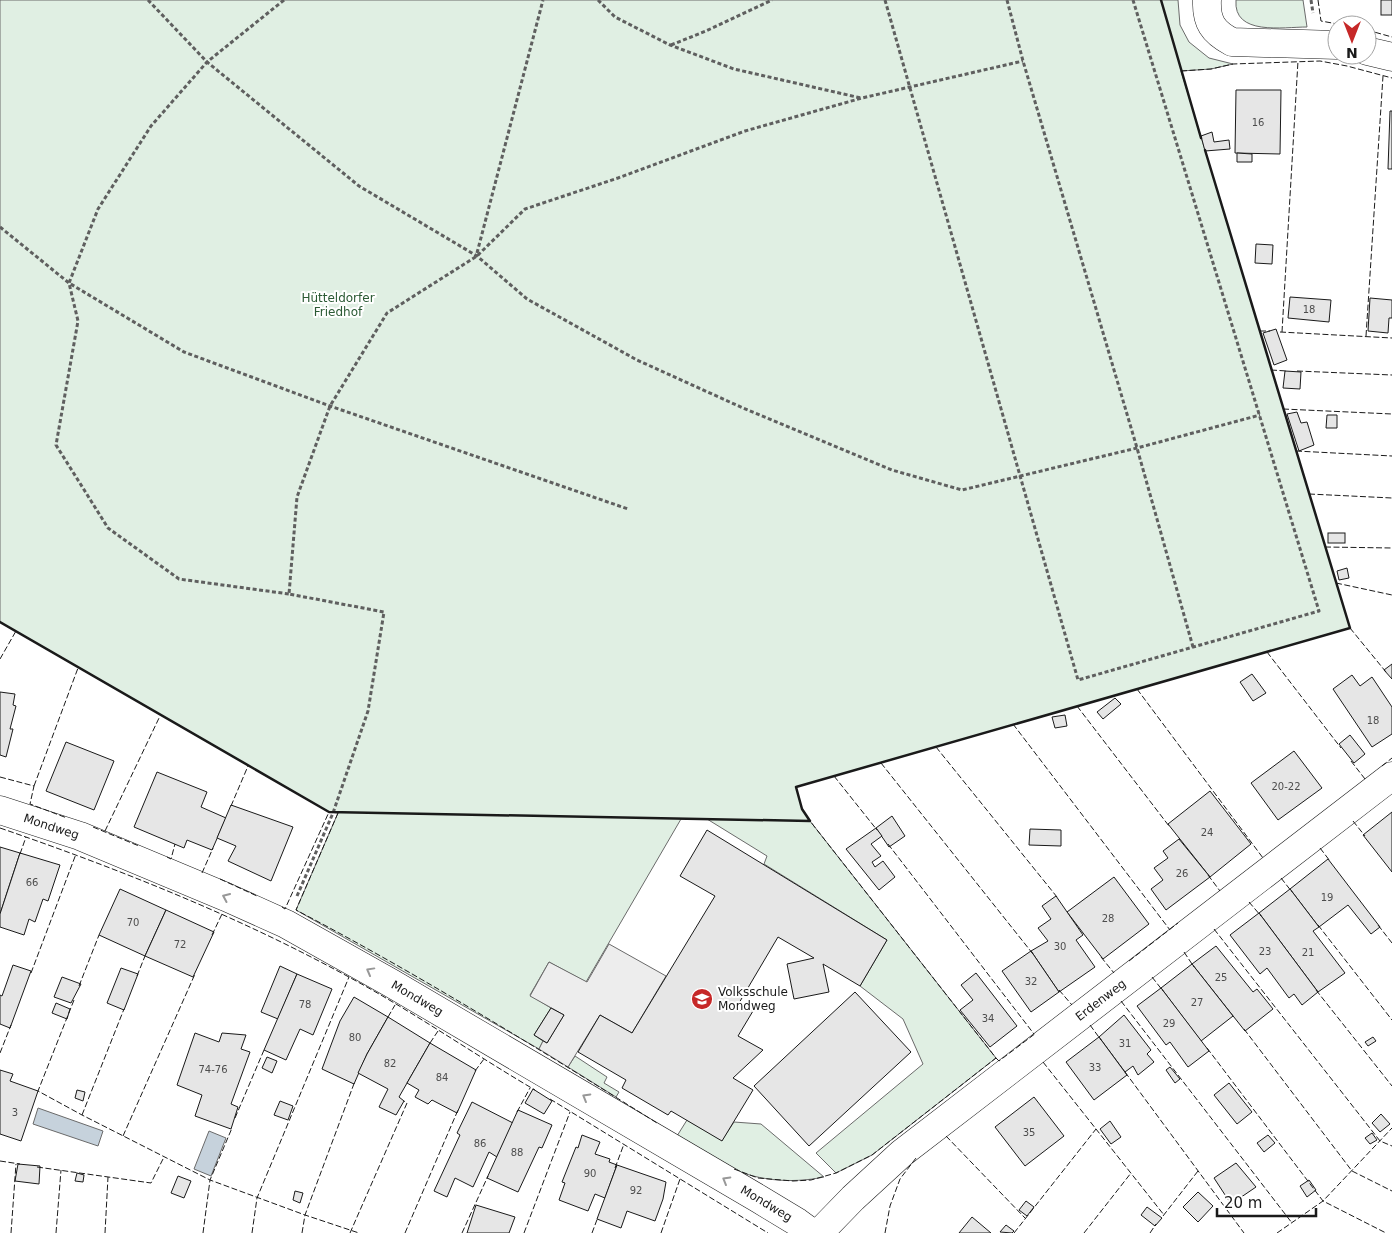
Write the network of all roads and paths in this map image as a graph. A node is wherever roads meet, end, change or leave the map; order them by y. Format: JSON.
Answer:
{"nodes":[{"id":1,"x":148,"y":0,"type":"edge"},
{"id":2,"x":284,"y":0,"type":"edge"},
{"id":3,"x":543,"y":0,"type":"edge"},
{"id":4,"x":598,"y":0,"type":"edge"},
{"id":5,"x":772,"y":0,"type":"edge"},
{"id":6,"x":885,"y":0,"type":"edge"},
{"id":7,"x":1007,"y":0,"type":"edge"},
{"id":8,"x":1133,"y":0,"type":"edge"},
{"id":9,"x":1207,"y":0,"type":"edge"},
{"id":10,"x":670,"y":45,"type":"junction"},
{"id":11,"x":1327,"y":45,"type":"edge"},
{"id":12,"x":1377,"y":53,"type":"edge"},
{"id":13,"x":1392,"y":57,"type":"edge"},
{"id":14,"x":1023,"y":61,"type":"junction"},
{"id":15,"x":207,"y":62,"type":"junction"},
{"id":16,"x":909,"y":87,"type":"junction"},
{"id":17,"x":862,"y":98,"type":"junction"},
{"id":18,"x":0,"y":228,"type":"edge"},
{"id":19,"x":477,"y":256,"type":"junction"},
{"id":20,"x":68,"y":283,"type":"junction"},
{"id":21,"x":330,"y":406,"type":"junction"},
{"id":22,"x":1260,"y":415,"type":"junction"},
{"id":23,"x":1137,"y":448,"type":"junction"},
{"id":24,"x":1020,"y":476,"type":"junction"},
{"id":25,"x":628,"y":509,"type":"dead end"},
{"id":26,"x":289,"y":594,"type":"junction"},
{"id":27,"x":1193,"y":647,"type":"junction"},
{"id":28,"x":1392,"y":776,"type":"edge"},
{"id":29,"x":0,"y":810,"type":"edge"},
{"id":30,"x":286,"y":924,"type":"junction"},
{"id":31,"x":812,"y":1233,"type":"edge"},
{"id":32,"x":819,"y":1233,"type":"edge"}],
"edges":[{"from":1,"to":15,"type":"path"},
{"from":2,"to":15,"type":"path"},
{"from":3,"to":19,"type":"path"},
{"from":4,"to":10,"type":"path"},
{"from":5,"to":10,"type":"path"},
{"from":6,"to":16,"type":"path"},
{"from":7,"to":14,"type":"path"},
{"from":8,"to":22,"type":"path"},
{"from":9,"to":11,"type":"street"},
{"from":10,"to":17,"type":"path"},
{"from":12,"to":13,"type":"street"},
{"from":14,"to":16,"type":"path"},
{"from":14,"to":23,"type":"path"},
{"from":15,"to":19,"type":"path"},
{"from":15,"to":20,"type":"path"},
{"from":16,"to":17,"type":"path"},
{"from":16,"to":24,"type":"path"},
{"from":17,"to":19,"type":"path"},
{"from":18,"to":20,"type":"path"},
{"from":19,"to":21,"type":"path"},
{"from":19,"to":24,"type":"path"},
{"from":20,"to":21,"type":"path"},
{"from":20,"to":26,"type":"path"},
{"from":21,"to":25,"type":"path"},
{"from":21,"to":26,"type":"path"},
{"from":22,"to":23,"type":"path"},
{"from":22,"to":27,"type":"path"},
{"from":23,"to":24,"type":"path"},
{"from":23,"to":27,"type":"path"},
{"from":24,"to":27,"type":"path"},
{"from":26,"to":30,"type":"path"},
{"from":28,"to":32,"type":"street","name":"Erdenweg"},
{"from":30,"to":29,"type":"street","name":"Mondweg","one_way":true},
{"from":31,"to":30,"type":"street","name":"Mondweg","one_way":true}]}
